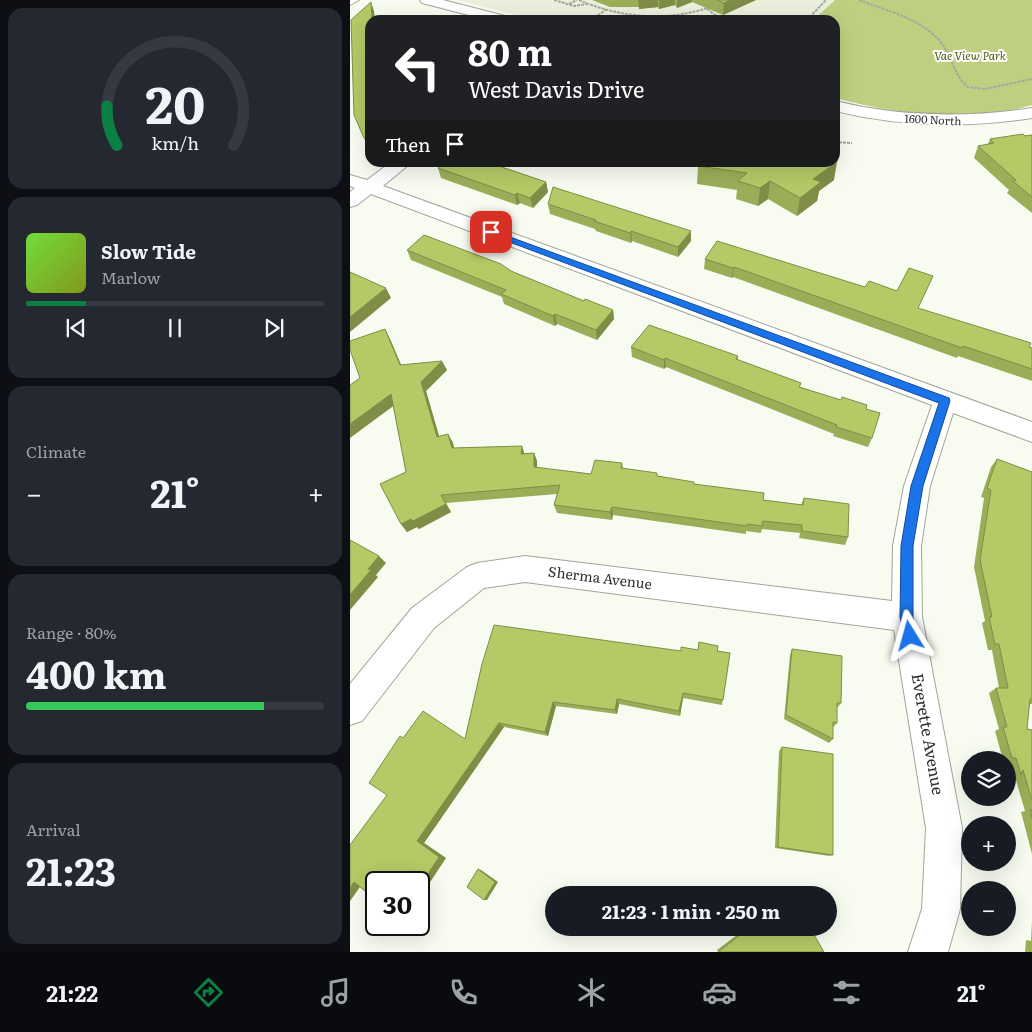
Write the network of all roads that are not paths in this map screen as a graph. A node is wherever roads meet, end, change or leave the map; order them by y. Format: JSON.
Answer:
{"nodes":[{"id":1,"x":427,"y":0,"type":"edge"},
{"id":2,"x":485,"y":15,"type":"edge"},
{"id":3,"x":840,"y":107,"type":"edge"},
{"id":4,"x":1032,"y":113,"type":"edge"},
{"id":5,"x":393,"y":167,"type":"edge"},
{"id":6,"x":359,"y":184,"type":"edge"},
{"id":7,"x":350,"y":201,"type":"edge"},
{"id":8,"x":945,"y":401,"type":"junction"},
{"id":9,"x":1032,"y":432,"type":"edge"},
{"id":10,"x":906,"y":617,"type":"junction"},
{"id":11,"x":350,"y":709,"type":"edge"},
{"id":12,"x":928,"y":952,"type":"edge"}],
"edges":[{"from":1,"to":2,"type":"street"},
{"from":3,"to":4,"type":"street","name":"1600 North"},
{"from":5,"to":6,"type":"street"},
{"from":6,"to":7,"type":"street"},
{"from":6,"to":8,"type":"street"},
{"from":8,"to":9,"type":"street"},
{"from":8,"to":10,"type":"street","name":"Everette Avenue"},
{"from":10,"to":11,"type":"street","name":"Sherma Avenue"},
{"from":10,"to":12,"type":"street","name":"Everette Avenue"}]}
